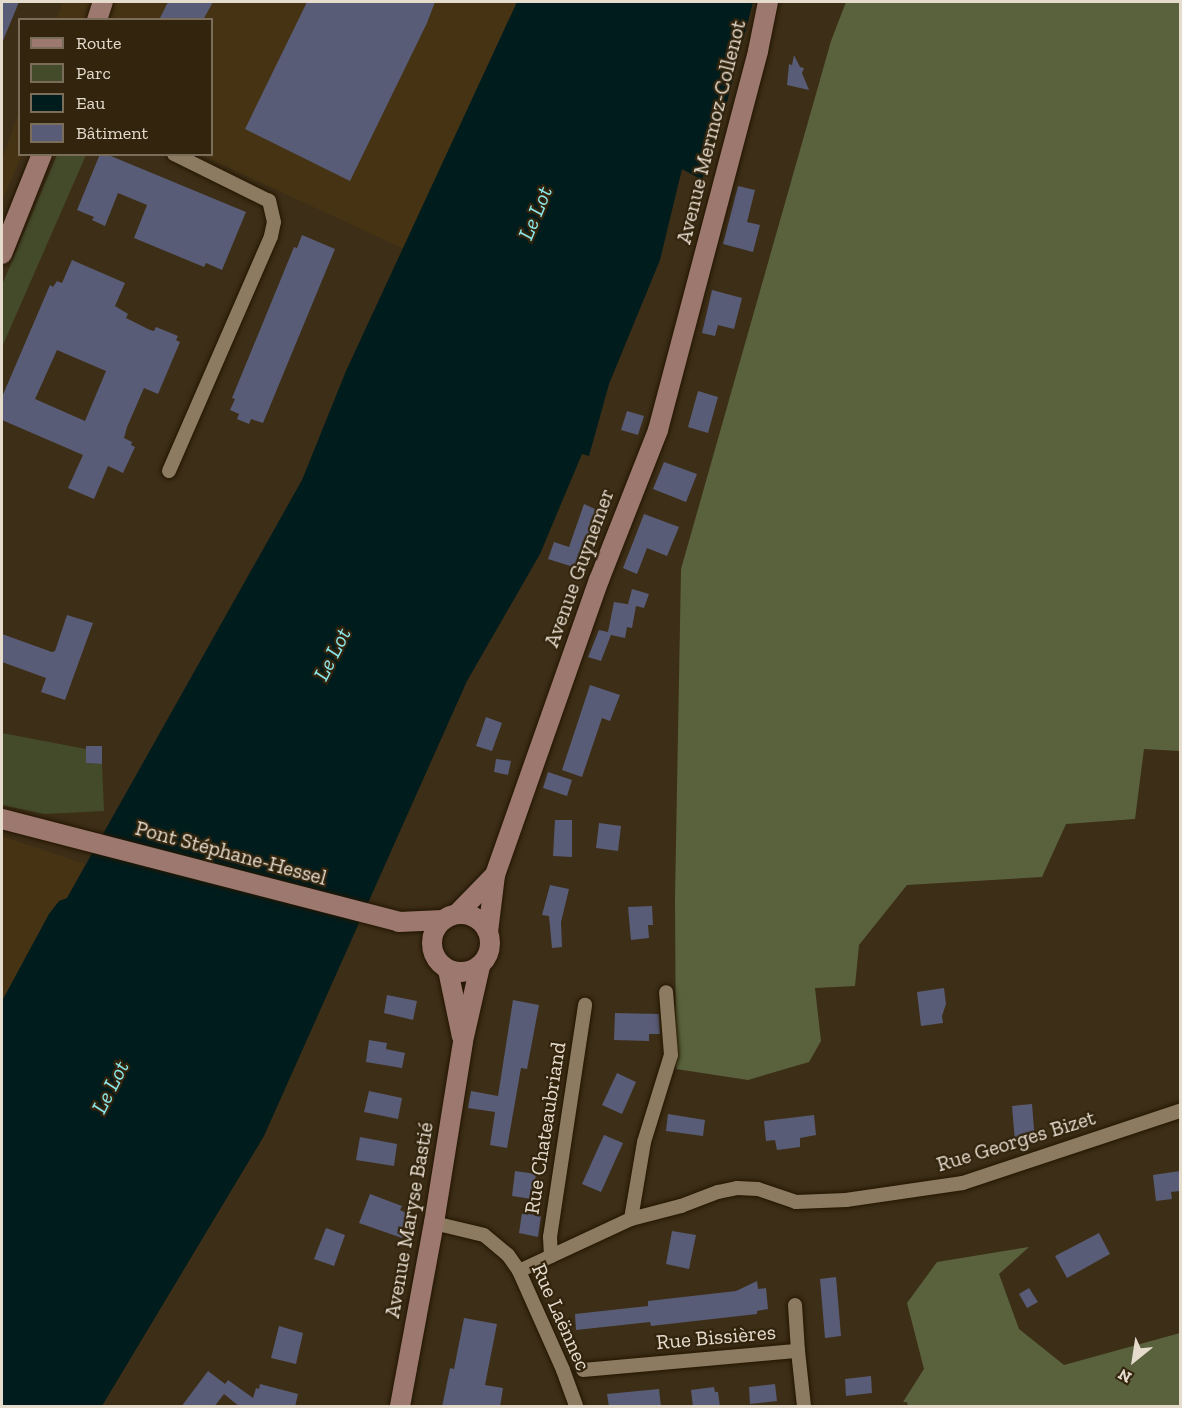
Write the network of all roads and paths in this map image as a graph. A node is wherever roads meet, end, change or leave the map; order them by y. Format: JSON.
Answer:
{"nodes":[{"id":1,"x":103,"y":2,"type":"edge"},
{"id":2,"x":768,"y":2,"type":"edge"},
{"id":3,"x":98,"y":18,"type":"edge"},
{"id":4,"x":41,"y":156,"type":"edge"},
{"id":5,"x":178,"y":156,"type":"edge"},
{"id":6,"x":2,"y":254,"type":"edge"},
{"id":7,"x":699,"y":275,"type":"joint"},
{"id":8,"x":169,"y":471,"type":"dead end"},
{"id":9,"x":2,"y":819,"type":"edge"},
{"id":10,"x":495,"y":875,"type":"junction"},
{"id":11,"x":450,"y":917,"type":"junction"},
{"id":12,"x":418,"y":928,"type":"junction"},
{"id":13,"x":488,"y":932,"type":"junction"},
{"id":14,"x":432,"y":948,"type":"junction"},
{"id":15,"x":480,"y":966,"type":"junction"},
{"id":16,"x":448,"y":970,"type":"junction"},
{"id":17,"x":666,"y":992,"type":"dead end"},
{"id":18,"x":585,"y":1005,"type":"dead end"},
{"id":19,"x":463,"y":1041,"type":"junction"},
{"id":20,"x":1180,"y":1111,"type":"edge"},
{"id":21,"x":631,"y":1218,"type":"junction"},
{"id":22,"x":434,"y":1223,"type":"junction"},
{"id":23,"x":551,"y":1256,"type":"junction"},
{"id":24,"x":519,"y":1271,"type":"junction"},
{"id":25,"x":795,"y":1305,"type":"dead end"},
{"id":26,"x":798,"y":1351,"type":"junction"},
{"id":27,"x":583,"y":1370,"type":"dead end"},
{"id":28,"x":400,"y":1407,"type":"edge"},
{"id":29,"x":576,"y":1407,"type":"edge"},
{"id":30,"x":804,"y":1407,"type":"edge"}],
"edges":[{"from":1,"to":3,"type":"street"},
{"from":2,"to":7,"type":"street","name":"Avenue Mermoz-Collenot"},
{"from":4,"to":6,"type":"street"},
{"from":5,"to":8,"type":"street"},
{"from":7,"to":10,"type":"street","name":"Avenue Guynemer"},
{"from":9,"to":12,"type":"street","name":"Pont Stéphane-Hessel"},
{"from":10,"to":11,"type":"street","name":"Avenue Guynemer"},
{"from":10,"to":13,"type":"street","name":"Avenue Guynemer"},
{"from":11,"to":12,"type":"street"},
{"from":11,"to":13,"type":"street"},
{"from":11,"to":14,"type":"street"},
{"from":12,"to":14,"type":"street"},
{"from":13,"to":15,"type":"street"},
{"from":14,"to":16,"type":"street"},
{"from":15,"to":16,"type":"street"},
{"from":15,"to":19,"type":"street","name":"Avenue Maryse Bastié"},
{"from":16,"to":19,"type":"street","name":"Avenue Maryse Bastié"},
{"from":17,"to":21,"type":"street"},
{"from":18,"to":23,"type":"street","name":"Rue Chateaubriand"},
{"from":19,"to":22,"type":"street","name":"Avenue Maryse Bastié"},
{"from":20,"to":21,"type":"street","name":"Rue Georges Bizet"},
{"from":21,"to":23,"type":"street","name":"Rue Georges Bizet"},
{"from":22,"to":24,"type":"street","name":"Rue Laënnec"},
{"from":22,"to":28,"type":"street","name":"Avenue Maryse Bastié"},
{"from":23,"to":24,"type":"street","name":"Rue Georges Bizet"},
{"from":24,"to":29,"type":"street","name":"Rue Laënnec"},
{"from":25,"to":26,"type":"street"},
{"from":26,"to":27,"type":"street","name":"Rue Bissières"},
{"from":26,"to":30,"type":"street","name":"Rue Bissières"}]}
